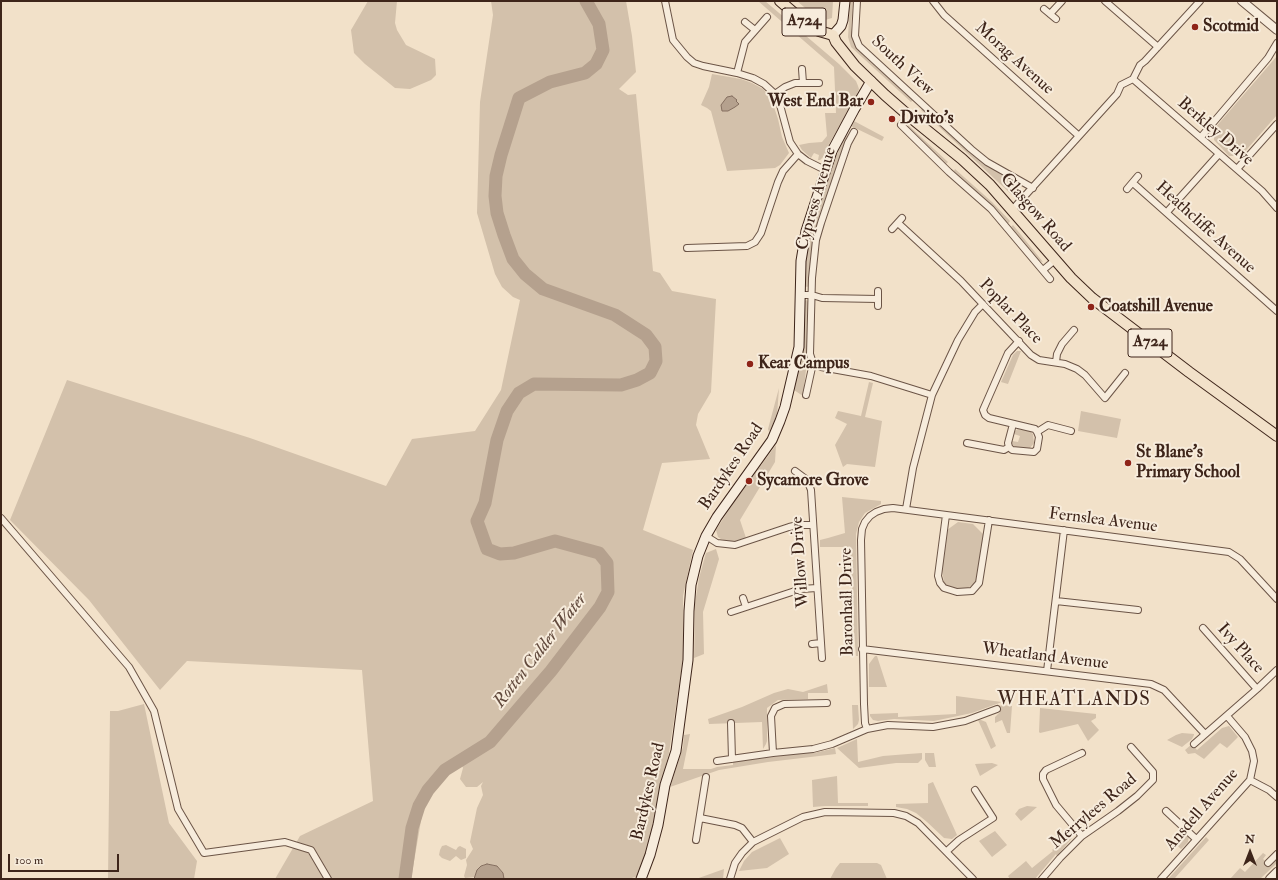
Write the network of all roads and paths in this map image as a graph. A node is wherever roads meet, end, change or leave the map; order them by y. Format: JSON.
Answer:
{"nodes":[{"id":1,"x":666,"y":1,"type":"edge"},
{"id":2,"x":780,"y":1,"type":"edge"},
{"id":3,"x":845,"y":1,"type":"edge"},
{"id":4,"x":857,"y":1,"type":"edge"},
{"id":5,"x":933,"y":1,"type":"edge"},
{"id":6,"x":1062,"y":1,"type":"edge"},
{"id":7,"x":1105,"y":1,"type":"edge"},
{"id":8,"x":1200,"y":1,"type":"edge"},
{"id":9,"x":1242,"y":1,"type":"edge"},
{"id":10,"x":1044,"y":9,"type":"dead end"},
{"id":11,"x":1050,"y":14,"type":"junction"},
{"id":12,"x":767,"y":17,"type":"dead end"},
{"id":13,"x":1056,"y":19,"type":"dead end"},
{"id":14,"x":744,"y":22,"type":"dead end"},
{"id":15,"x":755,"y":30,"type":"junction"},
{"id":16,"x":1277,"y":30,"type":"edge"},
{"id":17,"x":833,"y":35,"type":"junction"},
{"id":18,"x":1277,"y":43,"type":"edge"},
{"id":19,"x":1158,"y":47,"type":"junction"},
{"id":20,"x":802,"y":69,"type":"dead end"},
{"id":21,"x":737,"y":73,"type":"junction"},
{"id":22,"x":1133,"y":79,"type":"junction"},
{"id":23,"x":871,"y":81,"type":"junction"},
{"id":24,"x":803,"y":82,"type":"junction"},
{"id":25,"x":819,"y":82,"type":"dead end"},
{"id":26,"x":775,"y":94,"type":"junction"},
{"id":27,"x":909,"y":116,"type":"junction"},
{"id":28,"x":1277,"y":124,"type":"edge"},
{"id":29,"x":854,"y":132,"type":"dead end"},
{"id":30,"x":1079,"y":136,"type":"junction"},
{"id":31,"x":1201,"y":137,"type":"junction"},
{"id":32,"x":798,"y":154,"type":"junction"},
{"id":33,"x":1219,"y":154,"type":"junction"},
{"id":34,"x":1236,"y":169,"type":"junction"},
{"id":35,"x":825,"y":170,"type":"junction"},
{"id":36,"x":1138,"y":176,"type":"dead end"},
{"id":37,"x":1133,"y":183,"type":"junction"},
{"id":38,"x":1033,"y":188,"type":"junction"},
{"id":39,"x":1127,"y":189,"type":"dead end"},
{"id":40,"x":1277,"y":208,"type":"edge"},
{"id":41,"x":1012,"y":210,"type":"junction"},
{"id":42,"x":1167,"y":212,"type":"junction"},
{"id":43,"x":892,"y":229,"type":"dead end"},
{"id":44,"x":687,"y":248,"type":"dead end"},
{"id":45,"x":1055,"y":260,"type":"junction"},
{"id":46,"x":1042,"y":270,"type":"junction"},
{"id":47,"x":1050,"y":279,"type":"dead end"},
{"id":48,"x":878,"y":291,"type":"dead end"},
{"id":49,"x":800,"y":295,"type":"junction"},
{"id":50,"x":812,"y":295,"type":"junction"},
{"id":51,"x":878,"y":299,"type":"junction"},
{"id":52,"x":983,"y":304,"type":"junction"},
{"id":53,"x":878,"y":306,"type":"dead end"},
{"id":54,"x":1277,"y":311,"type":"edge"},
{"id":55,"x":1074,"y":330,"type":"dead end"},
{"id":56,"x":1019,"y":341,"type":"junction"},
{"id":57,"x":1056,"y":362,"type":"junction"},
{"id":58,"x":813,"y":363,"type":"junction"},
{"id":59,"x":1124,"y":373,"type":"dead end"},
{"id":60,"x":806,"y":395,"type":"dead end"},
{"id":61,"x":932,"y":395,"type":"junction"},
{"id":62,"x":1013,"y":424,"type":"junction"},
{"id":63,"x":1071,"y":430,"type":"dead end"},
{"id":64,"x":1037,"y":432,"type":"junction"},
{"id":65,"x":1277,"y":436,"type":"edge"},
{"id":66,"x":967,"y":443,"type":"dead end"},
{"id":67,"x":1009,"y":448,"type":"junction"},
{"id":68,"x":795,"y":472,"type":"dead end"},
{"id":69,"x":813,"y":475,"type":"dead end"},
{"id":70,"x":807,"y":480,"type":"junction"},
{"id":71,"x":906,"y":510,"type":"junction"},
{"id":72,"x":946,"y":515,"type":"junction"},
{"id":73,"x":1,"y":518,"type":"edge"},
{"id":74,"x":989,"y":520,"type":"junction"},
{"id":75,"x":813,"y":525,"type":"junction"},
{"id":76,"x":1064,"y":530,"type":"junction"},
{"id":77,"x":706,"y":536,"type":"junction"},
{"id":78,"x":817,"y":588,"type":"junction"},
{"id":79,"x":743,"y":598,"type":"dead end"},
{"id":80,"x":1277,"y":599,"type":"edge"},
{"id":81,"x":1056,"y":601,"type":"junction"},
{"id":82,"x":746,"y":607,"type":"junction"},
{"id":83,"x":1138,"y":610,"type":"dead end"},
{"id":84,"x":731,"y":612,"type":"dead end"},
{"id":85,"x":1202,"y":628,"type":"dead end"},
{"id":86,"x":821,"y":643,"type":"junction"},
{"id":87,"x":812,"y":644,"type":"dead end"},
{"id":88,"x":862,"y":649,"type":"junction"},
{"id":89,"x":822,"y":658,"type":"dead end"},
{"id":90,"x":1047,"y":670,"type":"junction"},
{"id":91,"x":1277,"y":670,"type":"edge"},
{"id":92,"x":1257,"y":689,"type":"junction"},
{"id":93,"x":827,"y":703,"type":"dead end"},
{"id":94,"x":997,"y":709,"type":"dead end"},
{"id":95,"x":1227,"y":716,"type":"junction"},
{"id":96,"x":731,"y":723,"type":"dead end"},
{"id":97,"x":867,"y":729,"type":"junction"},
{"id":98,"x":1205,"y":734,"type":"junction"},
{"id":99,"x":1194,"y":744,"type":"dead end"},
{"id":100,"x":1131,"y":747,"type":"dead end"},
{"id":101,"x":773,"y":752,"type":"junction"},
{"id":102,"x":1082,"y":753,"type":"dead end"},
{"id":103,"x":732,"y":759,"type":"junction"},
{"id":104,"x":717,"y":761,"type":"dead end"},
{"id":105,"x":706,"y":777,"type":"dead end"},
{"id":106,"x":1250,"y":780,"type":"junction"},
{"id":107,"x":975,"y":790,"type":"dead end"},
{"id":108,"x":1277,"y":797,"type":"edge"},
{"id":109,"x":1166,"y":811,"type":"dead end"},
{"id":110,"x":700,"y":818,"type":"junction"},
{"id":111,"x":1082,"y":836,"type":"junction"},
{"id":112,"x":1196,"y":838,"type":"junction"},
{"id":113,"x":696,"y":840,"type":"dead end"},
{"id":114,"x":753,"y":842,"type":"junction"},
{"id":115,"x":947,"y":851,"type":"junction"},
{"id":116,"x":1277,"y":854,"type":"edge"},
{"id":117,"x":1268,"y":863,"type":"dead end"},
{"id":118,"x":1277,"y":872,"type":"edge"},
{"id":119,"x":328,"y":879,"type":"edge"},
{"id":120,"x":642,"y":879,"type":"edge"},
{"id":121,"x":730,"y":879,"type":"edge"},
{"id":122,"x":973,"y":879,"type":"edge"},
{"id":123,"x":1042,"y":879,"type":"edge"},
{"id":124,"x":1160,"y":879,"type":"edge"},
{"id":125,"x":1270,"y":879,"type":"edge"}],
"edges":[{"from":1,"to":21,"type":"street"},
{"from":2,"to":17,"type":"main road","number":"A724"},
{"from":3,"to":17,"type":"main road"},
{"from":4,"to":38,"type":"street","name":"South View"},
{"from":5,"to":30,"type":"street","name":"Morag Avenue"},
{"from":6,"to":11,"type":"street"},
{"from":7,"to":19,"type":"street"},
{"from":8,"to":19,"type":"street"},
{"from":9,"to":16,"type":"street"},
{"from":10,"to":11,"type":"street"},
{"from":11,"to":13,"type":"street"},
{"from":12,"to":15,"type":"street"},
{"from":14,"to":15,"type":"street"},
{"from":15,"to":21,"type":"street"},
{"from":17,"to":23,"type":"main road","name":"Glasgow Road","number":"A724"},
{"from":18,"to":31,"type":"street"},
{"from":19,"to":22,"type":"street"},
{"from":20,"to":24,"type":"street"},
{"from":21,"to":26,"type":"street"},
{"from":22,"to":30,"type":"street"},
{"from":22,"to":31,"type":"street","name":"Berkley Drive"},
{"from":23,"to":27,"type":"main road","name":"Glasgow Road","number":"A724"},
{"from":23,"to":35,"type":"main road","name":"Bardykes Road"},
{"from":24,"to":25,"type":"street"},
{"from":24,"to":26,"type":"street"},
{"from":26,"to":32,"type":"street"},
{"from":27,"to":41,"type":"main road","name":"Glasgow Road","number":"A724"},
{"from":27,"to":46,"type":"street"},
{"from":28,"to":34,"type":"street"},
{"from":29,"to":50,"type":"street","name":"Cypress Avenue"},
{"from":30,"to":38,"type":"street"},
{"from":31,"to":33,"type":"street","name":"Berkley Drive"},
{"from":32,"to":35,"type":"street"},
{"from":32,"to":44,"type":"street"},
{"from":33,"to":34,"type":"street","name":"Berkley Drive"},
{"from":33,"to":42,"type":"street"},
{"from":34,"to":40,"type":"street","name":"Berkley Drive"},
{"from":35,"to":49,"type":"main road","name":"Bardykes Road"},
{"from":36,"to":37,"type":"street","name":"Heathcliffe Avenue"},
{"from":37,"to":39,"type":"street","name":"Heathcliffe Avenue"},
{"from":37,"to":42,"type":"street","name":"Heathcliffe Avenue"},
{"from":38,"to":41,"type":"street"},
{"from":41,"to":45,"type":"main road","name":"Glasgow Road","number":"A724"},
{"from":42,"to":54,"type":"street","name":"Heathcliffe Avenue"},
{"from":43,"to":52,"type":"street","name":"Poplar Place"},
{"from":45,"to":46,"type":"street"},
{"from":45,"to":65,"type":"main road","name":"Glasgow Road","number":"A724"},
{"from":46,"to":47,"type":"street"},
{"from":48,"to":51,"type":"street"},
{"from":49,"to":50,"type":"street"},
{"from":49,"to":77,"type":"main road","name":"Bardykes Road"},
{"from":50,"to":51,"type":"street"},
{"from":50,"to":58,"type":"street","name":"Cypress Avenue"},
{"from":51,"to":53,"type":"street"},
{"from":52,"to":56,"type":"street","name":"Poplar Place"},
{"from":52,"to":61,"type":"street"},
{"from":55,"to":57,"type":"street"},
{"from":56,"to":57,"type":"street","name":"Poplar Place"},
{"from":56,"to":62,"type":"street"},
{"from":57,"to":59,"type":"street","name":"Poplar Place"},
{"from":58,"to":60,"type":"street","name":"Cypress Avenue"},
{"from":58,"to":61,"type":"street"},
{"from":61,"to":71,"type":"street"},
{"from":62,"to":64,"type":"street"},
{"from":62,"to":67,"type":"street"},
{"from":63,"to":64,"type":"street"},
{"from":64,"to":67,"type":"street"},
{"from":66,"to":67,"type":"street"},
{"from":68,"to":70,"type":"street"},
{"from":69,"to":70,"type":"street"},
{"from":70,"to":75,"type":"street","name":"Willow Drive"},
{"from":71,"to":72,"type":"street","name":"Fernslea Avenue"},
{"from":71,"to":88,"type":"street","name":"Baronhall Drive"},
{"from":72,"to":74,"type":"street","name":"Fernslea Avenue"},
{"from":72,"to":74,"type":"street"},
{"from":73,"to":119,"type":"street"},
{"from":74,"to":76,"type":"street","name":"Fernslea Avenue"},
{"from":75,"to":77,"type":"street"},
{"from":75,"to":78,"type":"street","name":"Willow Drive"},
{"from":76,"to":80,"type":"street","name":"Fernslea Avenue"},
{"from":76,"to":81,"type":"street"},
{"from":77,"to":120,"type":"main road","name":"Bardykes Road"},
{"from":78,"to":82,"type":"street"},
{"from":78,"to":86,"type":"street","name":"Willow Drive"},
{"from":79,"to":82,"type":"street"},
{"from":81,"to":83,"type":"street"},
{"from":81,"to":90,"type":"street"},
{"from":82,"to":84,"type":"street"},
{"from":85,"to":92,"type":"street","name":"Ivy Place"},
{"from":86,"to":87,"type":"street"},
{"from":86,"to":89,"type":"street","name":"Willow Drive"},
{"from":88,"to":90,"type":"street","name":"Wheatland Avenue"},
{"from":88,"to":97,"type":"street","name":"Baronhall Drive"},
{"from":90,"to":98,"type":"street","name":"Wheatland Avenue"},
{"from":91,"to":92,"type":"street"},
{"from":92,"to":95,"type":"street"},
{"from":93,"to":101,"type":"street"},
{"from":94,"to":97,"type":"street"},
{"from":95,"to":98,"type":"street"},
{"from":95,"to":106,"type":"street","name":"Ansdell Avenue"},
{"from":96,"to":103,"type":"street"},
{"from":97,"to":101,"type":"street"},
{"from":98,"to":99,"type":"street"},
{"from":100,"to":111,"type":"street","name":"Merrylees Road"},
{"from":101,"to":103,"type":"street"},
{"from":102,"to":111,"type":"street"},
{"from":103,"to":104,"type":"street"},
{"from":105,"to":110,"type":"street"},
{"from":106,"to":108,"type":"street"},
{"from":106,"to":112,"type":"street","name":"Ansdell Avenue"},
{"from":107,"to":115,"type":"street"},
{"from":109,"to":112,"type":"street"},
{"from":110,"to":113,"type":"street"},
{"from":110,"to":114,"type":"street"},
{"from":111,"to":123,"type":"street","name":"Merrylees Road"},
{"from":112,"to":124,"type":"street","name":"Ansdell Avenue"},
{"from":114,"to":115,"type":"street"},
{"from":114,"to":121,"type":"street"},
{"from":115,"to":122,"type":"street"},
{"from":116,"to":117,"type":"street"},
{"from":118,"to":125,"type":"street"}]}
